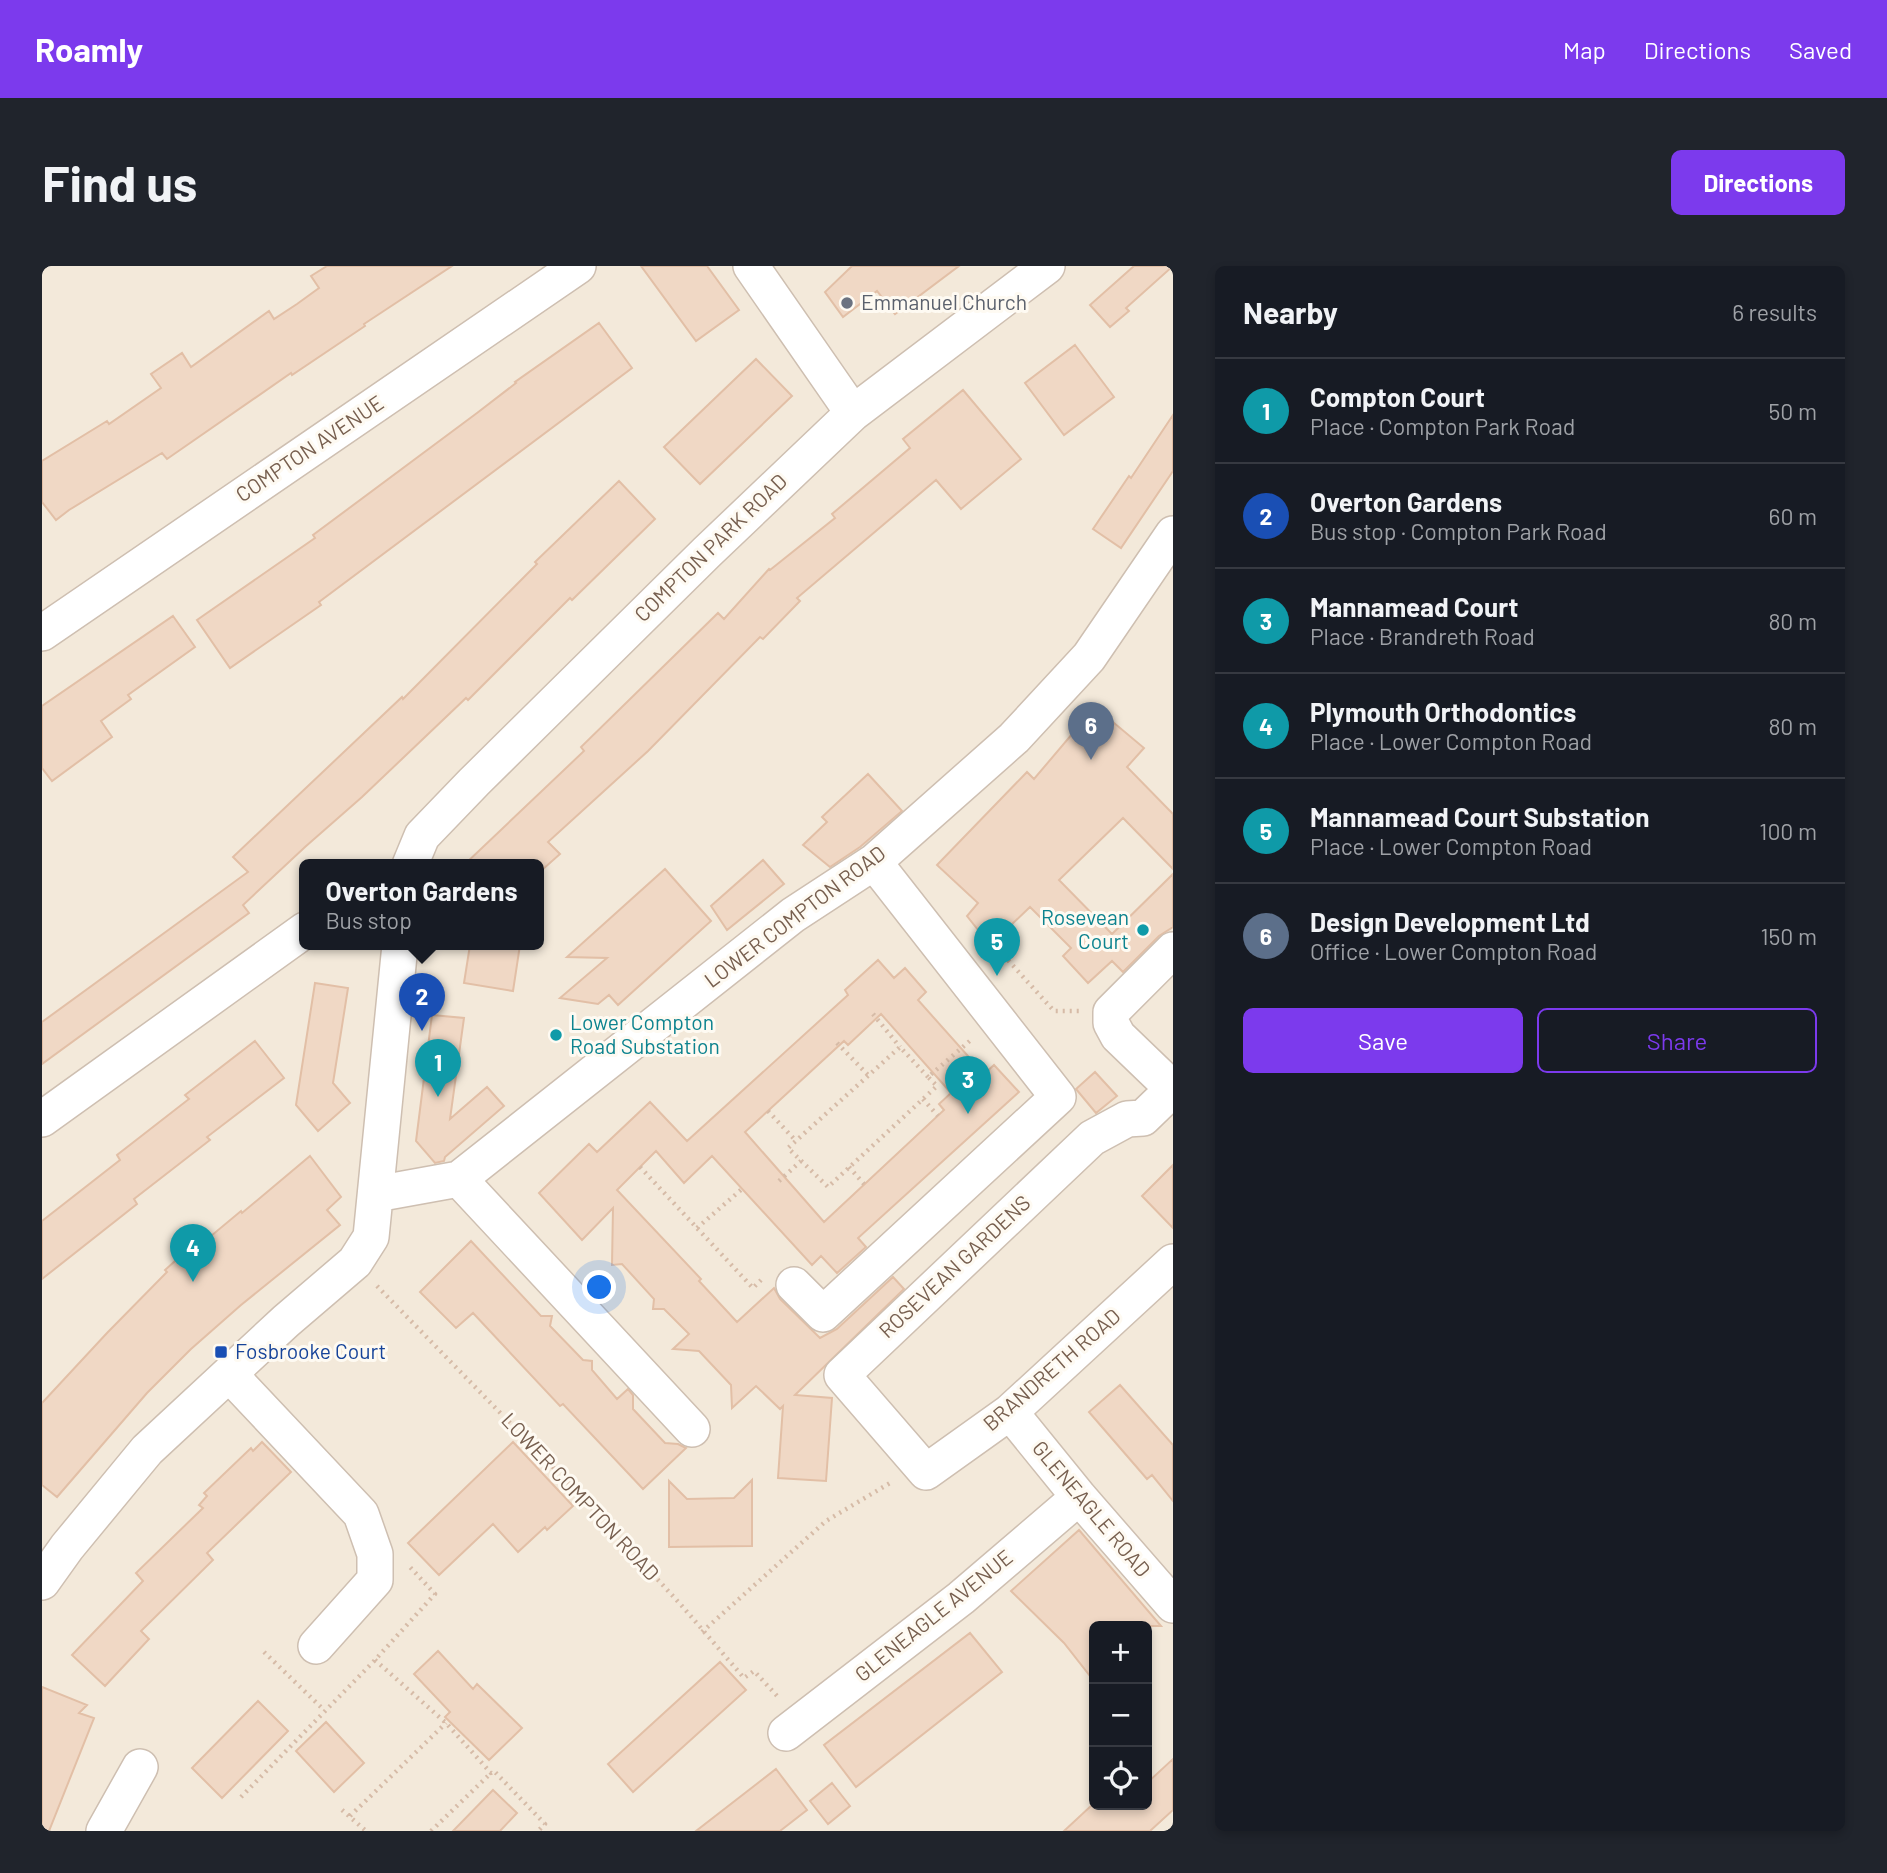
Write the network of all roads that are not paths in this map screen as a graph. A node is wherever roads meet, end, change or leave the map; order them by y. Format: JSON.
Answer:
{"nodes":[{"id":1,"x":578,"y":266,"type":"edge"},
{"id":2,"x":751,"y":266,"type":"edge"},
{"id":3,"x":1047,"y":266,"type":"edge"},
{"id":4,"x":853,"y":414,"type":"junction"},
{"id":5,"x":1173,"y":534,"type":"edge"},
{"id":6,"x":42,"y":633,"type":"edge"},
{"id":7,"x":412,"y":859,"type":"edge"},
{"id":8,"x":874,"y":862,"type":"junction"},
{"id":9,"x":299,"y":934,"type":"edge"},
{"id":10,"x":400,"y":950,"type":"edge"},
{"id":11,"x":1173,"y":950,"type":"edge"},
{"id":12,"x":1173,"y":1089,"type":"edge"},
{"id":13,"x":42,"y":1119,"type":"edge"},
{"id":14,"x":459,"y":1179,"type":"junction"},
{"id":15,"x":376,"y":1194,"type":"junction"},
{"id":16,"x":1173,"y":1262,"type":"edge"},
{"id":17,"x":794,"y":1285,"type":"road end"},
{"id":18,"x":230,"y":1375,"type":"junction"},
{"id":19,"x":1010,"y":1412,"type":"junction"},
{"id":20,"x":692,"y":1429,"type":"dead end"},
{"id":21,"x":923,"y":1469,"type":"joint"},
{"id":22,"x":1079,"y":1497,"type":"junction"},
{"id":23,"x":42,"y":1582,"type":"edge"},
{"id":24,"x":1173,"y":1605,"type":"edge"},
{"id":25,"x":316,"y":1646,"type":"dead end"},
{"id":26,"x":793,"y":1727,"type":"road end"},
{"id":27,"x":140,"y":1767,"type":"dead end"},
{"id":28,"x":104,"y":1831,"type":"edge"}],
"edges":[{"from":1,"to":6,"type":"street","name":"COMPTON AVENUE"},
{"from":2,"to":4,"type":"street"},
{"from":3,"to":4,"type":"street","name":"COMPTON PARK ROAD"},
{"from":4,"to":7,"type":"street","name":"COMPTON PARK ROAD"},
{"from":5,"to":8,"type":"street","name":"LOWER COMPTON ROAD"},
{"from":8,"to":14,"type":"street","name":"LOWER COMPTON ROAD"},
{"from":8,"to":17,"type":"street"},
{"from":9,"to":13,"type":"street"},
{"from":10,"to":15,"type":"street"},
{"from":11,"to":12,"type":"street"},
{"from":12,"to":21,"type":"street","name":"ROSEVEAN GARDENS"},
{"from":14,"to":15,"type":"street","name":"LOWER COMPTON ROAD"},
{"from":14,"to":20,"type":"street"},
{"from":15,"to":18,"type":"street"},
{"from":16,"to":19,"type":"street","name":"BRANDRETH ROAD"},
{"from":18,"to":23,"type":"street"},
{"from":18,"to":25,"type":"street"},
{"from":19,"to":21,"type":"street","name":"BRANDRETH ROAD"},
{"from":19,"to":22,"type":"street","name":"GLENEAGLE ROAD"},
{"from":22,"to":24,"type":"street","name":"GLENEAGLE ROAD"},
{"from":22,"to":26,"type":"street","name":"GLENEAGLE AVENUE"},
{"from":27,"to":28,"type":"street"}]}
